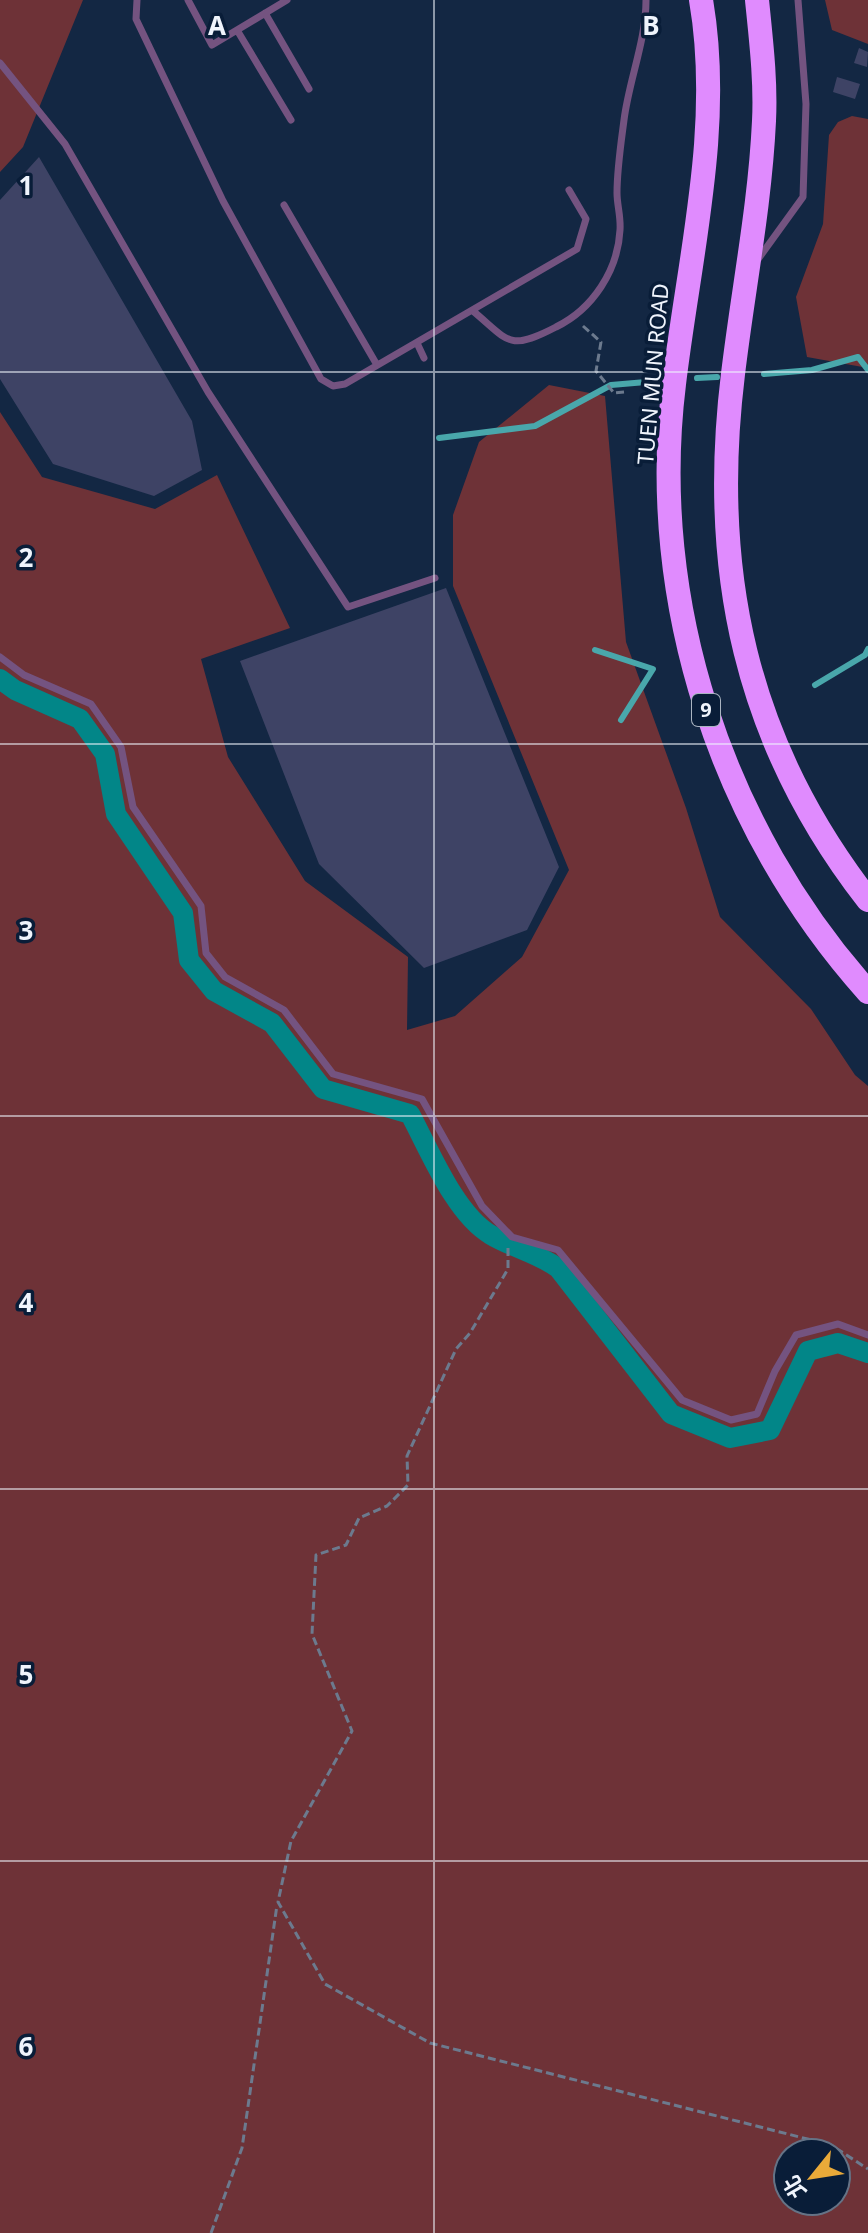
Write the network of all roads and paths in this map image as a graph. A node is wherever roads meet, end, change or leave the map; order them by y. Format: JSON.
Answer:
{"nodes":[{"id":1,"x":137,"y":0,"type":"edge"},
{"id":2,"x":188,"y":0,"type":"edge"},
{"id":3,"x":287,"y":0,"type":"edge"},
{"id":4,"x":646,"y":0,"type":"edge"},
{"id":5,"x":701,"y":0,"type":"edge"},
{"id":6,"x":757,"y":0,"type":"edge"},
{"id":7,"x":798,"y":0,"type":"edge"},
{"id":8,"x":265,"y":13,"type":"junction"},
{"id":9,"x":237,"y":30,"type":"junction"},
{"id":10,"x":0,"y":63,"type":"edge"},
{"id":11,"x":309,"y":89,"type":"dead end"},
{"id":12,"x":291,"y":120,"type":"dead end"},
{"id":13,"x":569,"y":190,"type":"dead end"},
{"id":14,"x":284,"y":205,"type":"dead end"},
{"id":15,"x":747,"y":275,"type":"junction"},
{"id":16,"x":473,"y":311,"type":"junction"},
{"id":17,"x":578,"y":321,"type":"dead end"},
{"id":18,"x":417,"y":343,"type":"junction"},
{"id":19,"x":424,"y":358,"type":"dead end"},
{"id":20,"x":377,"y":365,"type":"junction"},
{"id":21,"x":624,"y":392,"type":"dead end"},
{"id":22,"x":435,"y":578,"type":"dead end"},
{"id":23,"x":0,"y":657,"type":"edge"},
{"id":24,"x":868,"y":900,"type":"edge"},
{"id":25,"x":868,"y":992,"type":"edge"},
{"id":26,"x":507,"y":1253,"type":"dead end"},
{"id":27,"x":868,"y":1335,"type":"edge"},
{"id":28,"x":278,"y":1902,"type":"junction"},
{"id":29,"x":868,"y":2169,"type":"edge"},
{"id":30,"x":211,"y":2233,"type":"edge"}],
"edges":[{"from":1,"to":20,"type":"lane"},
{"from":2,"to":9,"type":"lane"},
{"from":3,"to":8,"type":"lane"},
{"from":4,"to":16,"type":"lane"},
{"from":5,"to":25,"type":"highway","name":"TUEN MUN ROAD","number":"9"},
{"from":6,"to":15,"type":"highway"},
{"from":7,"to":15,"type":"lane"},
{"from":8,"to":9,"type":"lane"},
{"from":8,"to":11,"type":"lane"},
{"from":9,"to":12,"type":"lane"},
{"from":10,"to":22,"type":"lane"},
{"from":13,"to":16,"type":"lane"},
{"from":14,"to":20,"type":"lane"},
{"from":15,"to":24,"type":"highway"},
{"from":16,"to":18,"type":"lane"},
{"from":17,"to":21,"type":"path"},
{"from":18,"to":19,"type":"lane"},
{"from":18,"to":20,"type":"lane"},
{"from":23,"to":27,"type":"lane"},
{"from":26,"to":28,"type":"path"},
{"from":28,"to":29,"type":"path"},
{"from":28,"to":30,"type":"path"}]}
